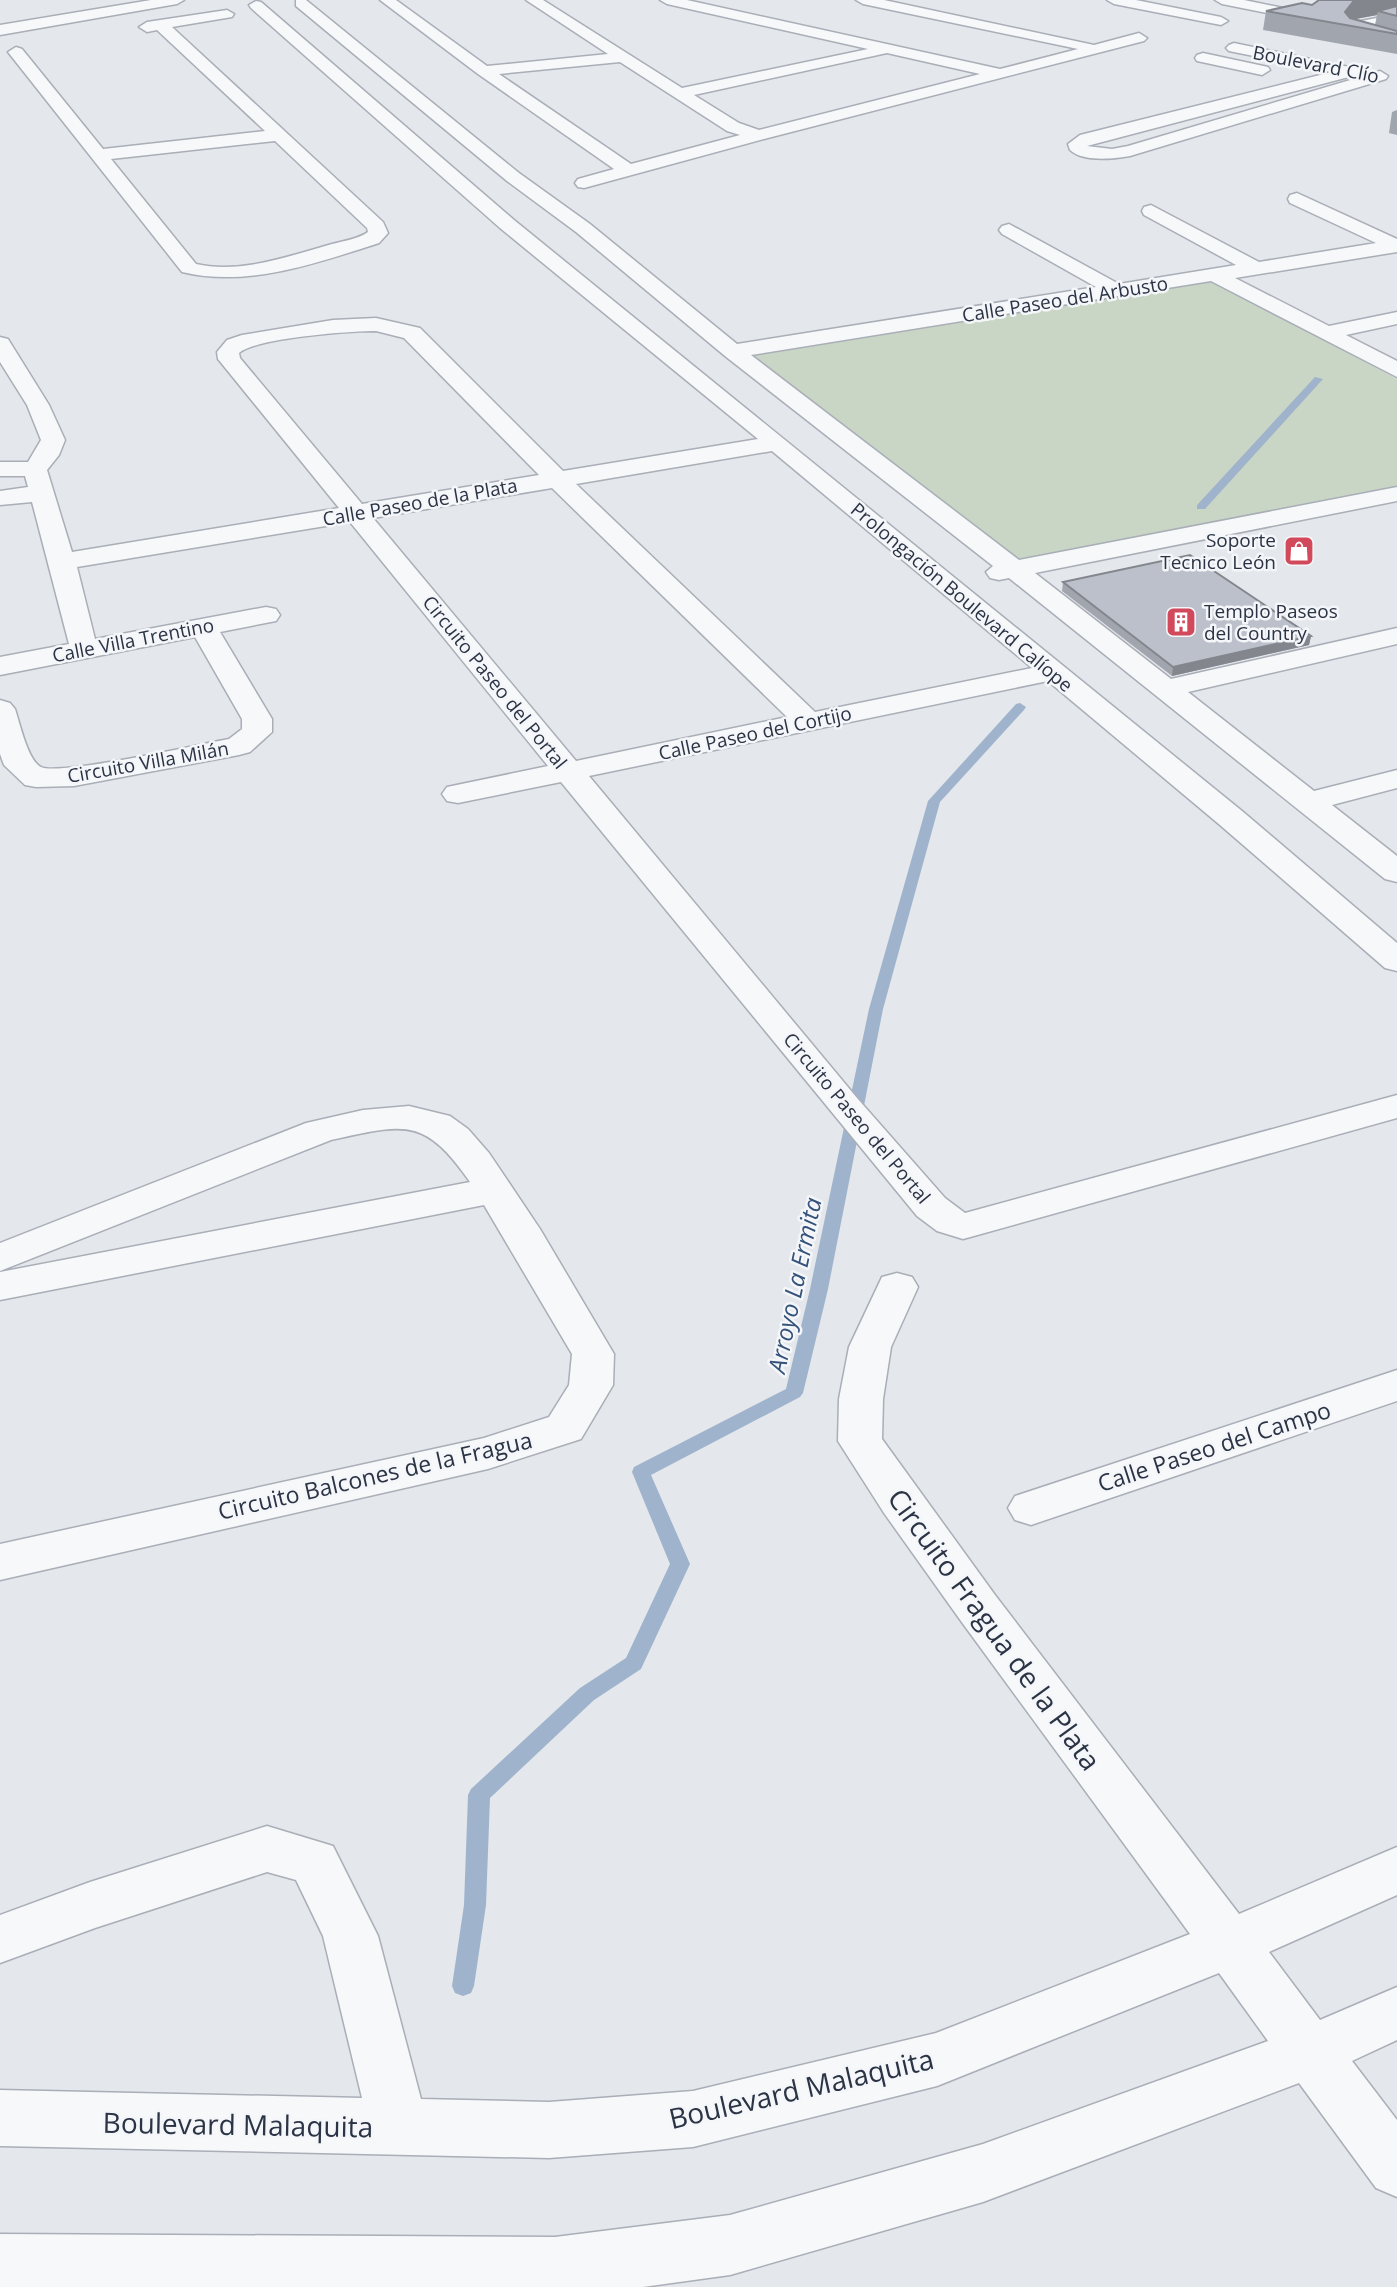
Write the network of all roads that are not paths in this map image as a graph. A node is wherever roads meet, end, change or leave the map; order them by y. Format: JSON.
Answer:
{"nodes":[{"id":1,"x":135,"y":0,"type":"edge"},
{"id":2,"x":177,"y":0,"type":"edge"},
{"id":3,"x":387,"y":0,"type":"edge"},
{"id":4,"x":534,"y":0,"type":"edge"},
{"id":5,"x":667,"y":0,"type":"edge"},
{"id":6,"x":1114,"y":0,"type":"edge"},
{"id":7,"x":1192,"y":0,"type":"edge"},
{"id":8,"x":1222,"y":0,"type":"edge"},
{"id":9,"x":300,"y":2,"type":"edge"},
{"id":10,"x":252,"y":3,"type":"edge"},
{"id":11,"x":863,"y":3,"type":"edge"},
{"id":12,"x":1160,"y":9,"type":"junction"},
{"id":13,"x":227,"y":14,"type":"dead end"},
{"id":14,"x":821,"y":15,"type":"dead end"},
{"id":15,"x":63,"y":16,"type":"junction"},
{"id":16,"x":1308,"y":17,"type":"edge"},
{"id":17,"x":1397,"y":18,"type":"edge"},
{"id":18,"x":1221,"y":21,"type":"dead end"},
{"id":19,"x":0,"y":22,"type":"edge"},
{"id":20,"x":26,"y":22,"type":"junction"},
{"id":21,"x":161,"y":25,"type":"junction"},
{"id":22,"x":786,"y":25,"type":"junction"},
{"id":23,"x":0,"y":30,"type":"edge"},
{"id":24,"x":131,"y":30,"type":"dead end"},
{"id":25,"x":108,"y":31,"type":"dead end"},
{"id":26,"x":55,"y":34,"type":"dead end"},
{"id":27,"x":1139,"y":38,"type":"dead end"},
{"id":28,"x":1397,"y":43,"type":"edge"},
{"id":29,"x":38,"y":47,"type":"dead end"},
{"id":30,"x":893,"y":48,"type":"junction"},
{"id":31,"x":1234,"y":48,"type":"dead end"},
{"id":32,"x":1098,"y":49,"type":"junction"},
{"id":33,"x":8,"y":53,"type":"edge"},
{"id":34,"x":625,"y":57,"type":"junction"},
{"id":35,"x":1202,"y":58,"type":"dead end"},
{"id":36,"x":484,"y":71,"type":"junction"},
{"id":37,"x":1354,"y":71,"type":"junction"},
{"id":38,"x":1001,"y":73,"type":"junction"},
{"id":39,"x":1389,"y":78,"type":"edge"},
{"id":40,"x":1315,"y":82,"type":"junction"},
{"id":41,"x":680,"y":93,"type":"junction"},
{"id":42,"x":278,"y":135,"type":"junction"},
{"id":43,"x":758,"y":135,"type":"junction"},
{"id":44,"x":98,"y":155,"type":"junction"},
{"id":45,"x":629,"y":171,"type":"junction"},
{"id":46,"x":584,"y":183,"type":"dead end"},
{"id":47,"x":1297,"y":199,"type":"dead end"},
{"id":48,"x":1151,"y":211,"type":"dead end"},
{"id":49,"x":1009,"y":230,"type":"dead end"},
{"id":50,"x":1397,"y":246,"type":"edge"},
{"id":51,"x":1257,"y":269,"type":"junction"},
{"id":52,"x":1214,"y":275,"type":"junction"},
{"id":53,"x":1115,"y":290,"type":"junction"},
{"id":54,"x":644,"y":307,"type":"junction"},
{"id":55,"x":1397,"y":318,"type":"edge"},
{"id":56,"x":1326,"y":333,"type":"junction"},
{"id":57,"x":0,"y":344,"type":"edge"},
{"id":58,"x":733,"y":351,"type":"junction"},
{"id":59,"x":1397,"y":370,"type":"edge"},
{"id":60,"x":777,"y":443,"type":"junction"},
{"id":61,"x":0,"y":469,"type":"edge"},
{"id":62,"x":557,"y":479,"type":"junction"},
{"id":63,"x":38,"y":481,"type":"junction"},
{"id":64,"x":1397,"y":494,"type":"edge"},
{"id":65,"x":0,"y":498,"type":"edge"},
{"id":66,"x":356,"y":512,"type":"junction"},
{"id":67,"x":1397,"y":514,"type":"edge"},
{"id":68,"x":62,"y":562,"type":"junction"},
{"id":69,"x":1026,"y":579,"type":"junction"},
{"id":70,"x":957,"y":592,"type":"junction"},
{"id":71,"x":266,"y":615,"type":"dead end"},
{"id":72,"x":203,"y":627,"type":"junction"},
{"id":73,"x":1397,"y":636,"type":"edge"},
{"id":74,"x":83,"y":649,"type":"junction"},
{"id":75,"x":0,"y":666,"type":"edge"},
{"id":76,"x":1052,"y":672,"type":"junction"},
{"id":77,"x":1164,"y":689,"type":"junction"},
{"id":78,"x":0,"y":709,"type":"edge"},
{"id":79,"x":808,"y":721,"type":"junction"},
{"id":80,"x":569,"y":772,"type":"junction"},
{"id":81,"x":1397,"y":779,"type":"edge"},
{"id":82,"x":458,"y":794,"type":"dead end"},
{"id":83,"x":1308,"y":802,"type":"junction"},
{"id":84,"x":1397,"y":872,"type":"edge"},
{"id":85,"x":1396,"y":959,"type":"edge"},
{"id":86,"x":1397,"y":1107,"type":"edge"},
{"id":87,"x":495,"y":1190,"type":"junction"},
{"id":88,"x":0,"y":1258,"type":"edge"},
{"id":89,"x":0,"y":1286,"type":"edge"},
{"id":90,"x":897,"y":1287,"type":"dead end"},
{"id":91,"x":1397,"y":1385,"type":"edge"},
{"id":92,"x":1031,"y":1508,"type":"dead end"},
{"id":93,"x":0,"y":1562,"type":"edge"},
{"id":94,"x":1397,"y":1870,"type":"edge"},
{"id":95,"x":0,"y":1939,"type":"edge"},
{"id":96,"x":1229,"y":1944,"type":"junction"},
{"id":97,"x":1397,"y":2013,"type":"edge"},
{"id":98,"x":1311,"y":2052,"type":"junction"},
{"id":99,"x":0,"y":2118,"type":"edge"},
{"id":100,"x":399,"y":2127,"type":"junction"},
{"id":101,"x":1397,"y":2168,"type":"edge"},
{"id":102,"x":0,"y":2265,"type":"edge"}],
"edges":[{"from":1,"to":15,"type":"street"},
{"from":2,"to":15,"type":"street"},
{"from":3,"to":36,"type":"street"},
{"from":4,"to":34,"type":"street"},
{"from":5,"to":22,"type":"street"},
{"from":6,"to":12,"type":"street"},
{"from":7,"to":12,"type":"street"},
{"from":8,"to":16,"type":"street"},
{"from":9,"to":10,"type":"street"},
{"from":9,"to":54,"type":"street","name":"Prolongación Boulevard Calíope"},
{"from":10,"to":54,"type":"street","name":"Prolongación Boulevard Calíope"},
{"from":11,"to":32,"type":"street"},
{"from":12,"to":18,"type":"street"},
{"from":13,"to":21,"type":"street"},
{"from":14,"to":22,"type":"street"},
{"from":15,"to":20,"type":"street"},
{"from":15,"to":25,"type":"street"},
{"from":17,"to":28,"type":"street"},
{"from":19,"to":20,"type":"street"},
{"from":20,"to":23,"type":"street"},
{"from":20,"to":26,"type":"street"},
{"from":21,"to":24,"type":"street"},
{"from":21,"to":42,"type":"street"},
{"from":22,"to":30,"type":"street"},
{"from":27,"to":32,"type":"street"},
{"from":29,"to":33,"type":"street"},
{"from":30,"to":38,"type":"street"},
{"from":30,"to":41,"type":"street"},
{"from":31,"to":37,"type":"street","name":"Boulevard Clío"},
{"from":32,"to":38,"type":"street"},
{"from":33,"to":44,"type":"street"},
{"from":34,"to":36,"type":"street"},
{"from":34,"to":41,"type":"street"},
{"from":35,"to":40,"type":"street"},
{"from":36,"to":45,"type":"street"},
{"from":37,"to":39,"type":"street","name":"Boulevard Clío"},
{"from":37,"to":40,"type":"street"},
{"from":38,"to":43,"type":"street"},
{"from":39,"to":40,"type":"street"},
{"from":41,"to":43,"type":"street"},
{"from":42,"to":44,"type":"street"},
{"from":42,"to":44,"type":"street"},
{"from":43,"to":45,"type":"street"},
{"from":45,"to":46,"type":"street"},
{"from":47,"to":50,"type":"street"},
{"from":48,"to":51,"type":"street"},
{"from":49,"to":53,"type":"street"},
{"from":50,"to":51,"type":"street","name":"Calle Paseo del Arbusto"},
{"from":51,"to":52,"type":"street","name":"Calle Paseo del Arbusto"},
{"from":52,"to":53,"type":"street","name":"Calle Paseo del Arbusto"},
{"from":52,"to":56,"type":"street"},
{"from":53,"to":58,"type":"street","name":"Calle Paseo del Arbusto"},
{"from":54,"to":58,"type":"street","name":"Prolongación Boulevard Calíope"},
{"from":54,"to":60,"type":"street","name":"Prolongación Boulevard Calíope"},
{"from":55,"to":56,"type":"street"},
{"from":56,"to":59,"type":"street"},
{"from":57,"to":63,"type":"street"},
{"from":58,"to":69,"type":"street","name":"Prolongación Boulevard Calíope"},
{"from":60,"to":62,"type":"street","name":"Calle Paseo de la Plata"},
{"from":60,"to":70,"type":"street","name":"Prolongación Boulevard Calíope"},
{"from":61,"to":63,"type":"street"},
{"from":62,"to":66,"type":"street","name":"Calle Paseo de la Plata"},
{"from":62,"to":66,"type":"street","name":"Circuito Paseo del Portal"},
{"from":62,"to":79,"type":"street","name":"Circuito Paseo del Portal"},
{"from":63,"to":65,"type":"street"},
{"from":63,"to":68,"type":"street"},
{"from":64,"to":69,"type":"street"},
{"from":66,"to":68,"type":"street","name":"Calle Paseo de la Plata"},
{"from":66,"to":80,"type":"street","name":"Circuito Paseo del Portal"},
{"from":67,"to":69,"type":"street"},
{"from":68,"to":74,"type":"street"},
{"from":69,"to":70,"type":"street"},
{"from":69,"to":77,"type":"street","name":"Prolongación Boulevard Calíope"},
{"from":70,"to":76,"type":"street","name":"Prolongación Boulevard Calíope"},
{"from":71,"to":72,"type":"street","name":"Calle Villa Trentino"},
{"from":72,"to":74,"type":"street","name":"Calle Villa Trentino"},
{"from":72,"to":78,"type":"street","name":"Circuito Villa Milán"},
{"from":73,"to":77,"type":"street"},
{"from":74,"to":75,"type":"street","name":"Calle Villa Trentino"},
{"from":76,"to":79,"type":"street","name":"Calle Paseo del Cortijo"},
{"from":76,"to":85,"type":"street","name":"Prolongación Boulevard Calíope"},
{"from":77,"to":83,"type":"street","name":"Prolongación Boulevard Calíope"},
{"from":79,"to":80,"type":"street","name":"Calle Paseo del Cortijo"},
{"from":80,"to":82,"type":"street","name":"Calle Paseo del Cortijo"},
{"from":80,"to":86,"type":"street","name":"Circuito Paseo del Portal"},
{"from":81,"to":83,"type":"street"},
{"from":83,"to":84,"type":"street","name":"Prolongación Boulevard Calíope"},
{"from":87,"to":88,"type":"street","name":"Circuito Balcones de la Fragua"},
{"from":87,"to":89,"type":"street"},
{"from":87,"to":93,"type":"street","name":"Circuito Balcones de la Fragua"},
{"from":90,"to":96,"type":"street","name":"Circuito Fragua de la Plata"},
{"from":91,"to":92,"type":"street","name":"Calle Paseo del Campo"},
{"from":94,"to":96,"type":"street","name":"Boulevard Malaquita"},
{"from":95,"to":100,"type":"street"},
{"from":96,"to":98,"type":"street","name":"Circuito Fragua de la Plata"},
{"from":96,"to":100,"type":"street","name":"Boulevard Malaquita"},
{"from":97,"to":98,"type":"street"},
{"from":98,"to":101,"type":"street","name":"Circuito Fragua de la Plata"},
{"from":98,"to":102,"type":"street"},
{"from":99,"to":100,"type":"street","name":"Boulevard Malaquita"}]}
